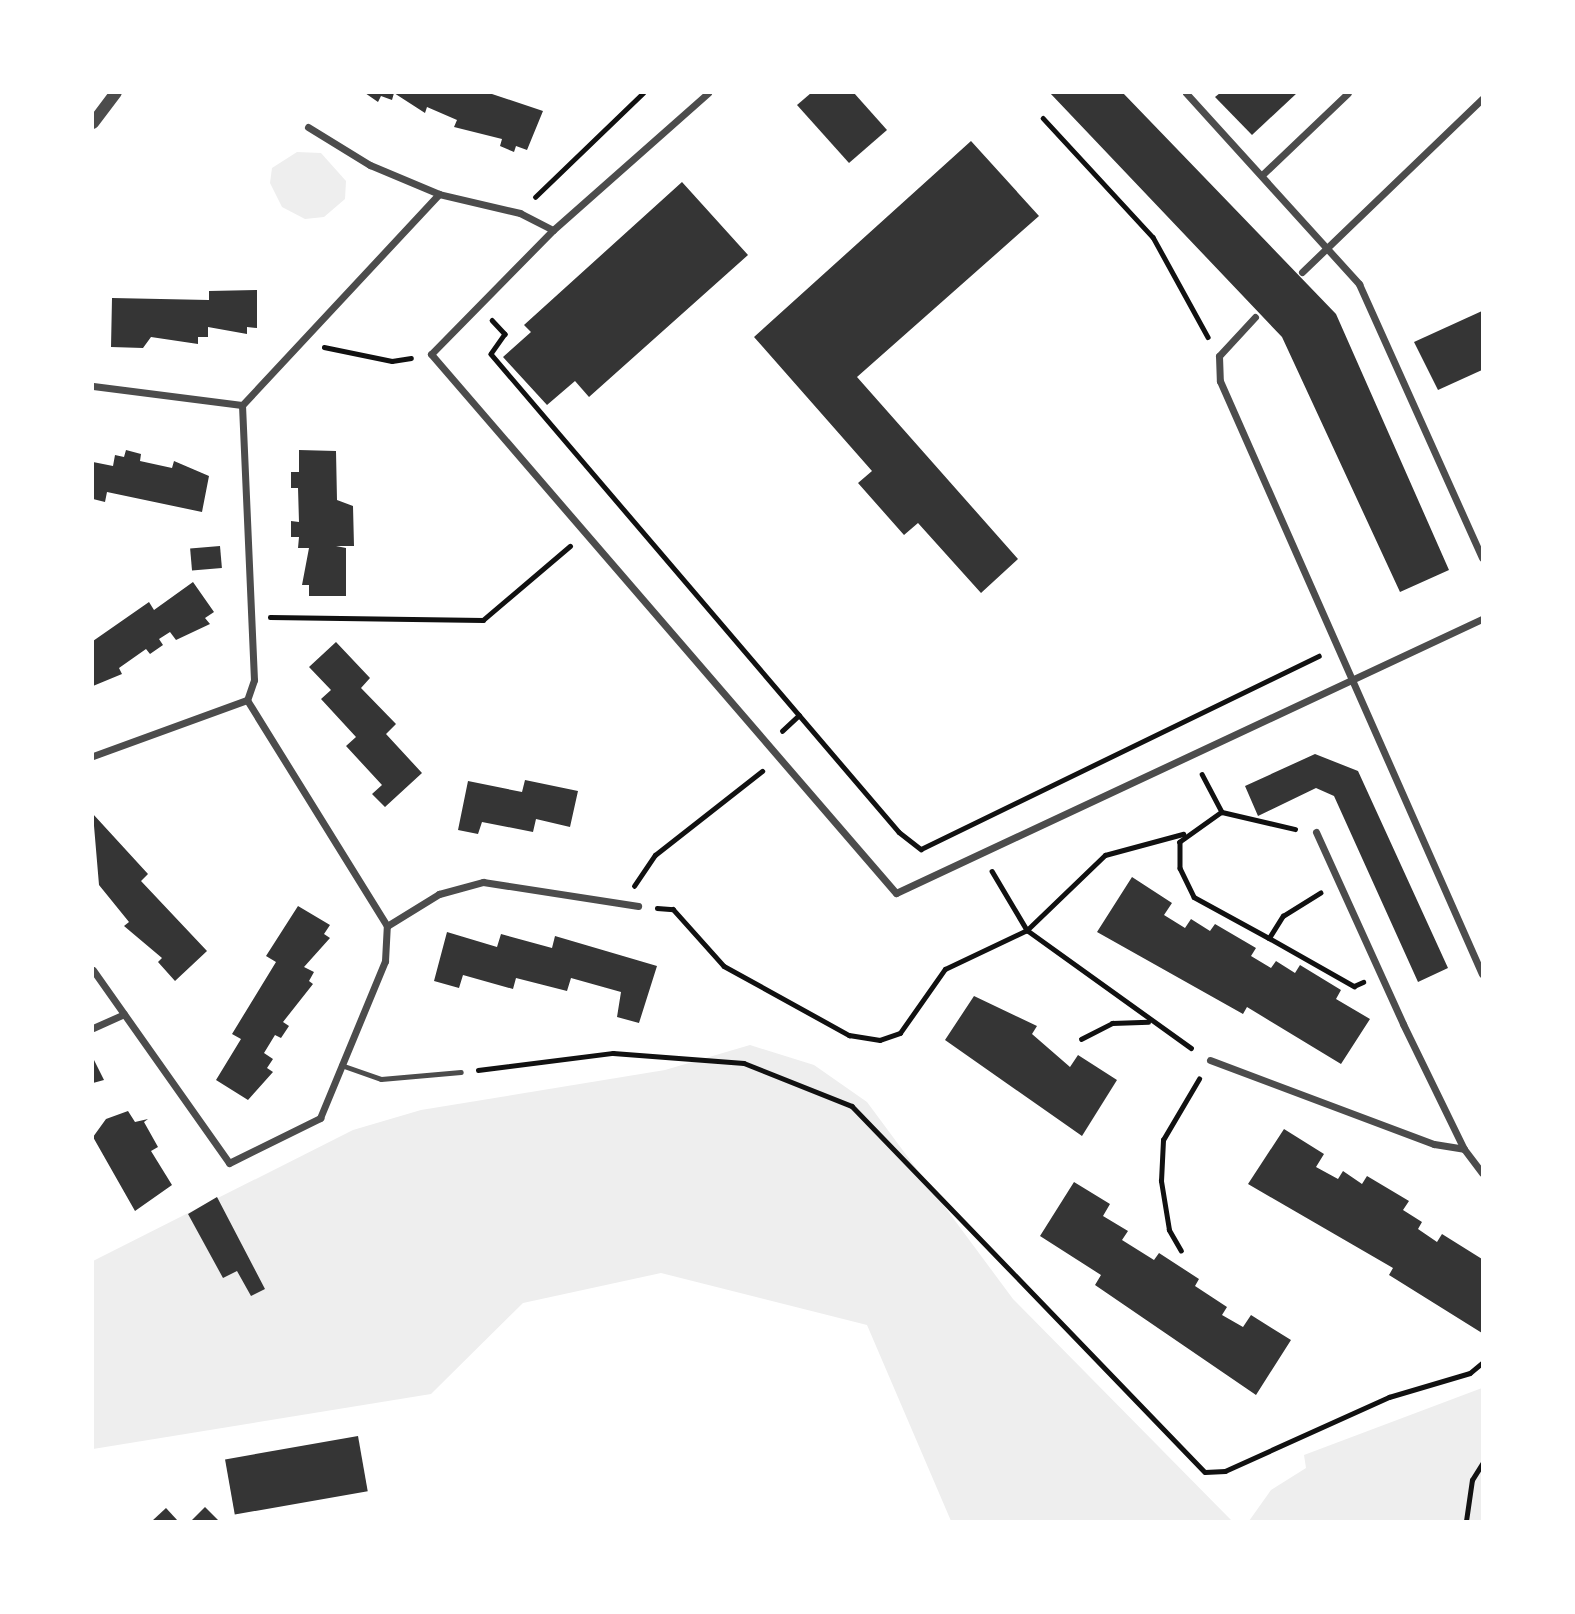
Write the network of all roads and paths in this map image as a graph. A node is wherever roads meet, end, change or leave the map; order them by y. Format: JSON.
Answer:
{"nodes":[{"id":1,"x":116,"y":93,"type":"edge"},
{"id":2,"x":643,"y":93,"type":"edge"},
{"id":3,"x":708,"y":93,"type":"edge"},
{"id":4,"x":1186,"y":93,"type":"edge"},
{"id":5,"x":1348,"y":93,"type":"edge"},
{"id":6,"x":1482,"y":99,"type":"edge"},
{"id":7,"x":1043,"y":118,"type":"dead end"},
{"id":8,"x":93,"y":123,"type":"edge"},
{"id":9,"x":308,"y":127,"type":"dead end"},
{"id":10,"x":1263,"y":174,"type":"junction"},
{"id":11,"x":439,"y":194,"type":"junction"},
{"id":12,"x":520,"y":213,"type":"junction"},
{"id":13,"x":553,"y":230,"type":"junction"},
{"id":14,"x":1329,"y":248,"type":"junction"},
{"id":15,"x":1302,"y":272,"type":"dead end"},
{"id":16,"x":476,"y":304,"type":"junction"},
{"id":17,"x":1255,"y":317,"type":"dead end"},
{"id":18,"x":318,"y":346,"type":"dead end"},
{"id":19,"x":1219,"y":356,"type":"junction"},
{"id":20,"x":404,"y":359,"type":"dead end"},
{"id":21,"x":93,"y":386,"type":"edge"},
{"id":22,"x":242,"y":405,"type":"junction"},
{"id":23,"x":586,"y":534,"type":"junction"},
{"id":24,"x":1482,"y":558,"type":"edge"},
{"id":25,"x":252,"y":616,"type":"junction"},
{"id":26,"x":1482,"y":619,"type":"edge"},
{"id":27,"x":1339,"y":646,"type":"junction"},
{"id":28,"x":1352,"y":676,"type":"junction"},
{"id":29,"x":247,"y":700,"type":"junction"},
{"id":30,"x":768,"y":745,"type":"junction"},
{"id":31,"x":1190,"y":752,"type":"junction"},
{"id":32,"x":93,"y":756,"type":"edge"},
{"id":33,"x":1222,"y":812,"type":"junction"},
{"id":34,"x":1316,"y":832,"type":"joint"},
{"id":35,"x":1184,"y":834,"type":"junction"},
{"id":36,"x":989,"y":865,"type":"dead end"},
{"id":37,"x":1340,"y":884,"type":"junction"},
{"id":38,"x":622,"y":904,"type":"junction"},
{"id":39,"x":638,"y":906,"type":"joint"},
{"id":40,"x":387,"y":926,"type":"junction"},
{"id":41,"x":1027,"y":930,"type":"junction"},
{"id":42,"x":1269,"y":938,"type":"junction"},
{"id":43,"x":93,"y":970,"type":"edge"},
{"id":44,"x":1482,"y":974,"type":"edge"},
{"id":45,"x":1381,"y":975,"type":"junction"},
{"id":46,"x":124,"y":1014,"type":"junction"},
{"id":47,"x":1149,"y":1022,"type":"junction"},
{"id":48,"x":93,"y":1028,"type":"edge"},
{"id":49,"x":1081,"y":1039,"type":"dead end"},
{"id":50,"x":1210,"y":1060,"type":"junction"},
{"id":51,"x":341,"y":1065,"type":"junction"},
{"id":52,"x":461,"y":1072,"type":"joint"},
{"id":53,"x":1464,"y":1149,"type":"junction"},
{"id":54,"x":1482,"y":1173,"type":"edge"},
{"id":55,"x":1181,"y":1251,"type":"dead end"},
{"id":56,"x":1482,"y":1363,"type":"edge"},
{"id":57,"x":1482,"y":1464,"type":"edge"},
{"id":58,"x":1466,"y":1521,"type":"edge"}],
"edges":[{"from":1,"to":8,"type":"street"},
{"from":2,"to":12,"type":"path"},
{"from":3,"to":13,"type":"street"},
{"from":4,"to":10,"type":"street"},
{"from":5,"to":10,"type":"street"},
{"from":6,"to":14,"type":"street"},
{"from":7,"to":19,"type":"path"},
{"from":9,"to":11,"type":"street"},
{"from":10,"to":14,"type":"street"},
{"from":11,"to":12,"type":"street"},
{"from":11,"to":22,"type":"street"},
{"from":12,"to":13,"type":"street"},
{"from":13,"to":16,"type":"street"},
{"from":14,"to":15,"type":"street"},
{"from":14,"to":24,"type":"street"},
{"from":16,"to":23,"type":"street"},
{"from":16,"to":27,"type":"path"},
{"from":17,"to":19,"type":"street"},
{"from":18,"to":20,"type":"path"},
{"from":19,"to":27,"type":"street"},
{"from":21,"to":22,"type":"street"},
{"from":22,"to":25,"type":"street"},
{"from":23,"to":25,"type":"path"},
{"from":23,"to":30,"type":"street"},
{"from":25,"to":29,"type":"street"},
{"from":26,"to":28,"type":"street"},
{"from":27,"to":28,"type":"street"},
{"from":28,"to":31,"type":"street"},
{"from":28,"to":44,"type":"street"},
{"from":29,"to":32,"type":"street"},
{"from":29,"to":40,"type":"street"},
{"from":30,"to":31,"type":"street"},
{"from":30,"to":38,"type":"path"},
{"from":31,"to":33,"type":"path"},
{"from":33,"to":34,"type":"path"},
{"from":33,"to":35,"type":"path"},
{"from":34,"to":37,"type":"street"},
{"from":35,"to":41,"type":"path"},
{"from":35,"to":42,"type":"path"},
{"from":36,"to":41,"type":"path"},
{"from":37,"to":42,"type":"path"},
{"from":37,"to":45,"type":"street"},
{"from":38,"to":39,"type":"street"},
{"from":38,"to":40,"type":"street"},
{"from":39,"to":41,"type":"path"},
{"from":40,"to":51,"type":"street"},
{"from":41,"to":47,"type":"path"},
{"from":42,"to":45,"type":"path"},
{"from":43,"to":46,"type":"street"},
{"from":45,"to":53,"type":"street"},
{"from":46,"to":48,"type":"street"},
{"from":46,"to":51,"type":"street"},
{"from":47,"to":49,"type":"path"},
{"from":47,"to":50,"type":"path"},
{"from":50,"to":53,"type":"street"},
{"from":50,"to":55,"type":"path"},
{"from":51,"to":52,"type":"lane"},
{"from":52,"to":56,"type":"path"},
{"from":53,"to":54,"type":"street"},
{"from":57,"to":58,"type":"path"}]}
